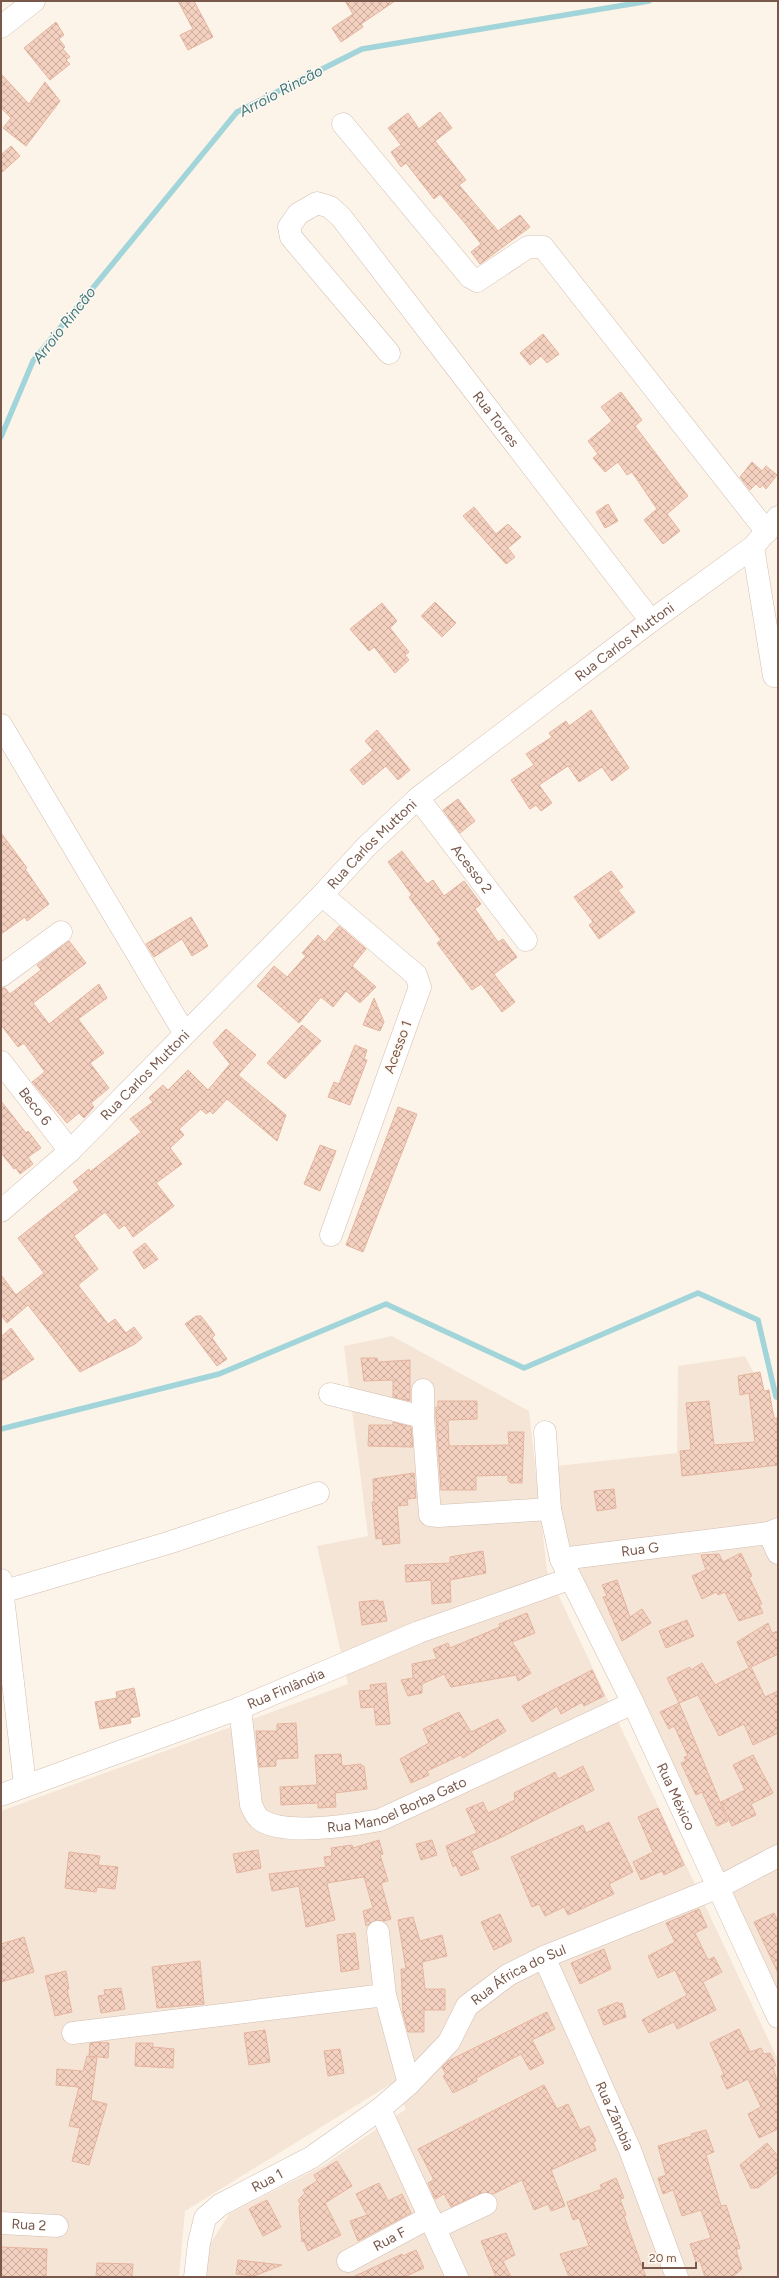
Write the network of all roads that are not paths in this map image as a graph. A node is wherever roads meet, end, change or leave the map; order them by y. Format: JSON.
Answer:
{"nodes":[{"id":1,"x":34,"y":1,"type":"edge"},
{"id":2,"x":1,"y":27,"type":"edge"},
{"id":3,"x":343,"y":124,"type":"dead end"},
{"id":4,"x":389,"y":353,"type":"dead end"},
{"id":5,"x":766,"y":532,"type":"edge"},
{"id":6,"x":651,"y":621,"type":"junction"},
{"id":7,"x":778,"y":676,"type":"edge"},
{"id":8,"x":1,"y":725,"type":"edge"},
{"id":9,"x":418,"y":798,"type":"junction"},
{"id":10,"x":322,"y":895,"type":"junction"},
{"id":11,"x":61,"y":932,"type":"dead end"},
{"id":12,"x":526,"y":940,"type":"dead end"},
{"id":13,"x":1,"y":976,"type":"edge"},
{"id":14,"x":185,"y":1034,"type":"junction"},
{"id":15,"x":1,"y":1062,"type":"edge"},
{"id":16,"x":70,"y":1151,"type":"junction"},
{"id":17,"x":1,"y":1211,"type":"edge"},
{"id":18,"x":331,"y":1235,"type":"dead end"},
{"id":19,"x":423,"y":1390,"type":"dead end"},
{"id":20,"x":330,"y":1394,"type":"dead end"},
{"id":21,"x":423,"y":1417,"type":"junction"},
{"id":22,"x":545,"y":1432,"type":"dead end"},
{"id":23,"x":318,"y":1493,"type":"dead end"},
{"id":24,"x":550,"y":1509,"type":"junction"},
{"id":25,"x":774,"y":1531,"type":"edge"},
{"id":26,"x":778,"y":1553,"type":"edge"},
{"id":27,"x":561,"y":1559,"type":"junction"},
{"id":28,"x":569,"y":1579,"type":"junction"},
{"id":29,"x":2,"y":1586,"type":"edge"},
{"id":30,"x":633,"y":1704,"type":"junction"},
{"id":31,"x":240,"y":1708,"type":"junction"},
{"id":32,"x":25,"y":1785,"type":"junction"},
{"id":33,"x":1,"y":1796,"type":"edge"},
{"id":34,"x":778,"y":1856,"type":"edge"},
{"id":35,"x":719,"y":1887,"type":"junction"},
{"id":36,"x":378,"y":1932,"type":"dead end"},
{"id":37,"x":544,"y":1957,"type":"junction"},
{"id":38,"x":385,"y":1995,"type":"junction"},
{"id":39,"x":778,"y":2017,"type":"edge"},
{"id":40,"x":73,"y":2033,"type":"dead end"},
{"id":41,"x":409,"y":2084,"type":"junction"},
{"id":42,"x":380,"y":2109,"type":"junction"},
{"id":43,"x":486,"y":2204,"type":"dead end"},
{"id":44,"x":1,"y":2223,"type":"edge"},
{"id":45,"x":432,"y":2223,"type":"junction"},
{"id":46,"x":57,"y":2226,"type":"dead end"},
{"id":47,"x":348,"y":2261,"type":"dead end"},
{"id":48,"x":194,"y":2277,"type":"edge"},
{"id":49,"x":457,"y":2277,"type":"edge"},
{"id":50,"x":677,"y":2277,"type":"edge"}],
"edges":[{"from":1,"to":2,"type":"street"},
{"from":3,"to":5,"type":"street"},
{"from":4,"to":6,"type":"street","name":"Rua Torres"},
{"from":5,"to":6,"type":"street","name":"Rua Carlos Muttoni"},
{"from":5,"to":7,"type":"street"},
{"from":6,"to":9,"type":"street","name":"Rua Carlos Muttoni"},
{"from":8,"to":14,"type":"street"},
{"from":9,"to":10,"type":"street","name":"Rua Carlos Muttoni"},
{"from":9,"to":12,"type":"street","name":"Acesso 2"},
{"from":10,"to":14,"type":"street","name":"Rua Carlos Muttoni"},
{"from":10,"to":18,"type":"street","name":"Acesso 1"},
{"from":11,"to":13,"type":"street"},
{"from":14,"to":16,"type":"street","name":"Rua Carlos Muttoni"},
{"from":15,"to":16,"type":"street","name":"Beco 6"},
{"from":16,"to":17,"type":"street","name":"Rua Carlos Muttoni"},
{"from":19,"to":21,"type":"street"},
{"from":20,"to":21,"type":"street"},
{"from":21,"to":24,"type":"street"},
{"from":22,"to":24,"type":"street"},
{"from":23,"to":29,"type":"street"},
{"from":24,"to":27,"type":"street"},
{"from":25,"to":26,"type":"street"},
{"from":25,"to":27,"type":"street","name":"Rua G"},
{"from":27,"to":28,"type":"street","name":"Rua México"},
{"from":28,"to":30,"type":"street","name":"Rua México"},
{"from":28,"to":31,"type":"street","name":"Rua Finlândia"},
{"from":29,"to":32,"type":"street"},
{"from":30,"to":31,"type":"street","name":"Rua Manoel Borba Gato"},
{"from":30,"to":35,"type":"street","name":"Rua México"},
{"from":31,"to":32,"type":"street","name":"Rua Finlândia"},
{"from":32,"to":33,"type":"street","name":"Rua Finlândia"},
{"from":34,"to":35,"type":"street","name":"Rua África do Sul"},
{"from":35,"to":37,"type":"street","name":"Rua África do Sul"},
{"from":35,"to":39,"type":"street","name":"Rua México"},
{"from":36,"to":38,"type":"street"},
{"from":37,"to":41,"type":"street","name":"Rua África do Sul"},
{"from":37,"to":50,"type":"street","name":"Rua Zâmbia"},
{"from":38,"to":40,"type":"street"},
{"from":38,"to":41,"type":"street"},
{"from":41,"to":42,"type":"street","name":"Rua África do Sul"},
{"from":42,"to":45,"type":"street"},
{"from":42,"to":48,"type":"street","name":"Rua 1"},
{"from":43,"to":45,"type":"street","name":"Rua F"},
{"from":44,"to":46,"type":"street","name":"Rua 2"},
{"from":45,"to":47,"type":"street","name":"Rua F"},
{"from":45,"to":49,"type":"street"}]}
